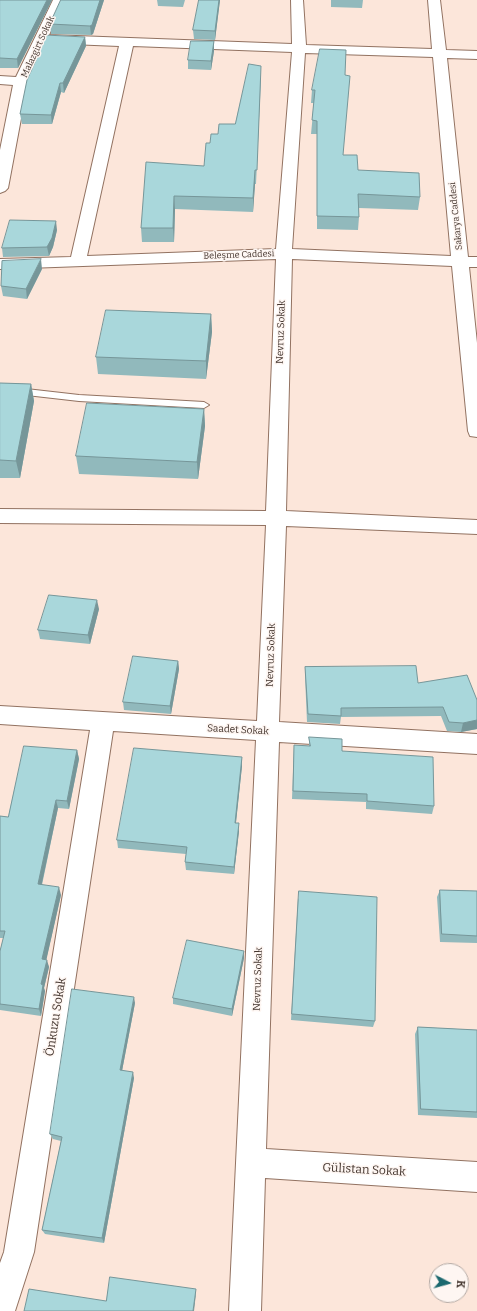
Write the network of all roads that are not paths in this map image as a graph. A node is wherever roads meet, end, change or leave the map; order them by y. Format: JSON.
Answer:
{"nodes":[{"id":1,"x":59,"y":0,"type":"edge"},
{"id":2,"x":297,"y":0,"type":"edge"},
{"id":3,"x":434,"y":0,"type":"edge"},
{"id":4,"x":41,"y":39,"type":"junction"},
{"id":5,"x":127,"y":42,"type":"junction"},
{"id":6,"x":298,"y":48,"type":"junction"},
{"id":7,"x":440,"y":53,"type":"junction"},
{"id":8,"x":477,"y":55,"type":"edge"},
{"id":9,"x":0,"y":80,"type":"edge"},
{"id":10,"x":21,"y":81,"type":"junction"},
{"id":11,"x":0,"y":188,"type":"edge"},
{"id":12,"x":284,"y":254,"type":"junction"},
{"id":13,"x":78,"y":261,"type":"junction"},
{"id":14,"x":460,"y":261,"type":"junction"},
{"id":15,"x":477,"y":262,"type":"edge"},
{"id":16,"x":0,"y":264,"type":"edge"},
{"id":17,"x":0,"y":389,"type":"edge"},
{"id":18,"x":204,"y":404,"type":"dead end"},
{"id":19,"x":477,"y":431,"type":"edge"},
{"id":20,"x":0,"y":516,"type":"edge"},
{"id":21,"x":276,"y":518,"type":"junction"},
{"id":22,"x":477,"y":527,"type":"edge"},
{"id":23,"x":0,"y":716,"type":"edge"},
{"id":24,"x":102,"y":722,"type":"junction"},
{"id":25,"x":268,"y":732,"type":"junction"},
{"id":26,"x":477,"y":744,"type":"edge"},
{"id":27,"x":251,"y":1164,"type":"junction"},
{"id":28,"x":477,"y":1177,"type":"edge"},
{"id":29,"x":0,"y":1310,"type":"edge"},
{"id":30,"x":245,"y":1311,"type":"edge"}],
"edges":[{"from":1,"to":4,"type":"street","name":"Malazgirt Sokak"},
{"from":2,"to":6,"type":"street","name":"Nevruz Sokak"},
{"from":3,"to":7,"type":"street","name":"Sakarya Caddesi"},
{"from":4,"to":5,"type":"street"},
{"from":4,"to":10,"type":"street","name":"Malazgirt Sokak"},
{"from":5,"to":6,"type":"street"},
{"from":5,"to":13,"type":"street"},
{"from":6,"to":7,"type":"street"},
{"from":6,"to":12,"type":"street","name":"Nevruz Sokak"},
{"from":7,"to":8,"type":"street"},
{"from":7,"to":14,"type":"street","name":"Sakarya Caddesi"},
{"from":9,"to":10,"type":"street"},
{"from":10,"to":11,"type":"street","name":"Malazgirt Sokak"},
{"from":12,"to":13,"type":"street","name":"Beleşme Caddesi"},
{"from":12,"to":14,"type":"street","name":"Beleşme Caddesi"},
{"from":12,"to":21,"type":"street","name":"Nevruz Sokak"},
{"from":13,"to":16,"type":"street","name":"Beleşme Caddesi"},
{"from":14,"to":15,"type":"street","name":"Beleşme Caddesi"},
{"from":14,"to":19,"type":"street","name":"Sakarya Caddesi"},
{"from":17,"to":18,"type":"lane"},
{"from":20,"to":21,"type":"street"},
{"from":21,"to":22,"type":"street"},
{"from":21,"to":25,"type":"street","name":"Nevruz Sokak"},
{"from":23,"to":24,"type":"street","name":"Saadet Sokak"},
{"from":24,"to":25,"type":"street","name":"Saadet Sokak"},
{"from":24,"to":29,"type":"street","name":"Önkuzu Sokak"},
{"from":25,"to":26,"type":"street","name":"Saadet Sokak"},
{"from":25,"to":27,"type":"street","name":"Nevruz Sokak"},
{"from":27,"to":28,"type":"street","name":"Gülistan Sokak"},
{"from":27,"to":30,"type":"street","name":"Nevruz Sokak"}]}
